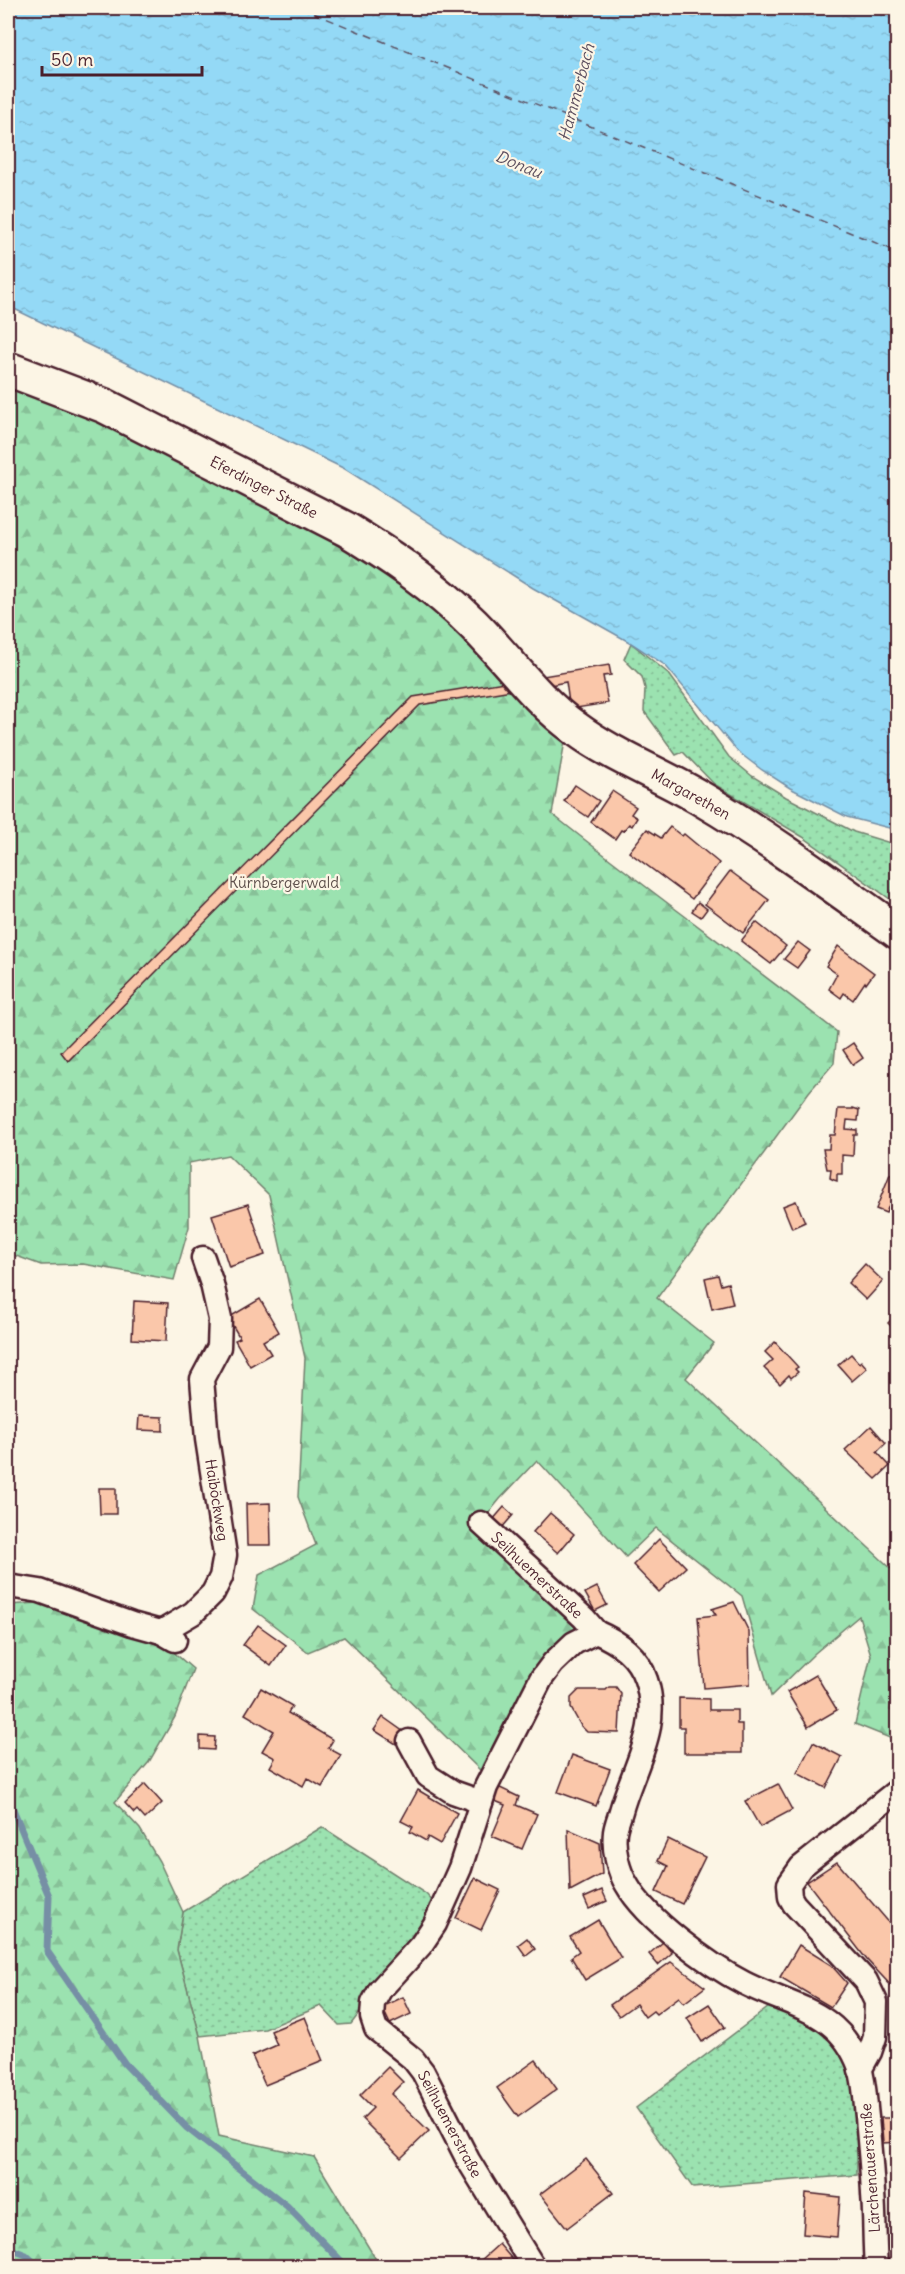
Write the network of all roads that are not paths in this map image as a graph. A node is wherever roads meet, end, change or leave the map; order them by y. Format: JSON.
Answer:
{"nodes":[{"id":1,"x":8,"y":369,"type":"edge"},
{"id":2,"x":495,"y":646,"type":"joint"},
{"id":3,"x":897,"y":932,"type":"edge"},
{"id":4,"x":203,"y":1258,"type":"dead end"},
{"id":5,"x":481,"y":1523,"type":"dead end"},
{"id":6,"x":8,"y":1586,"type":"edge"},
{"id":7,"x":596,"y":1632,"type":"junction"},
{"id":8,"x":409,"y":1741,"type":"dead end"},
{"id":9,"x":897,"y":1790,"type":"edge"},
{"id":10,"x":481,"y":1802,"type":"junction"},
{"id":11,"x":860,"y":2070,"type":"junction"},
{"id":12,"x":533,"y":2266,"type":"edge"},
{"id":13,"x":876,"y":2266,"type":"edge"}],
"edges":[{"from":1,"to":2,"type":"main road","name":"Eferdinger Straße"},
{"from":2,"to":3,"type":"main road","name":"Margarethen"},
{"from":4,"to":6,"type":"street","name":"Haiböckweg"},
{"from":5,"to":7,"type":"street","name":"Seilhuemerstraße"},
{"from":7,"to":10,"type":"street","name":"Seilhuemerstraße"},
{"from":7,"to":11,"type":"street","name":"Lärchenauerstraße"},
{"from":8,"to":10,"type":"street"},
{"from":9,"to":11,"type":"street"},
{"from":10,"to":12,"type":"street","name":"Seilhuemerstraße"},
{"from":11,"to":13,"type":"street","name":"Lärchenauerstraße"}]}
